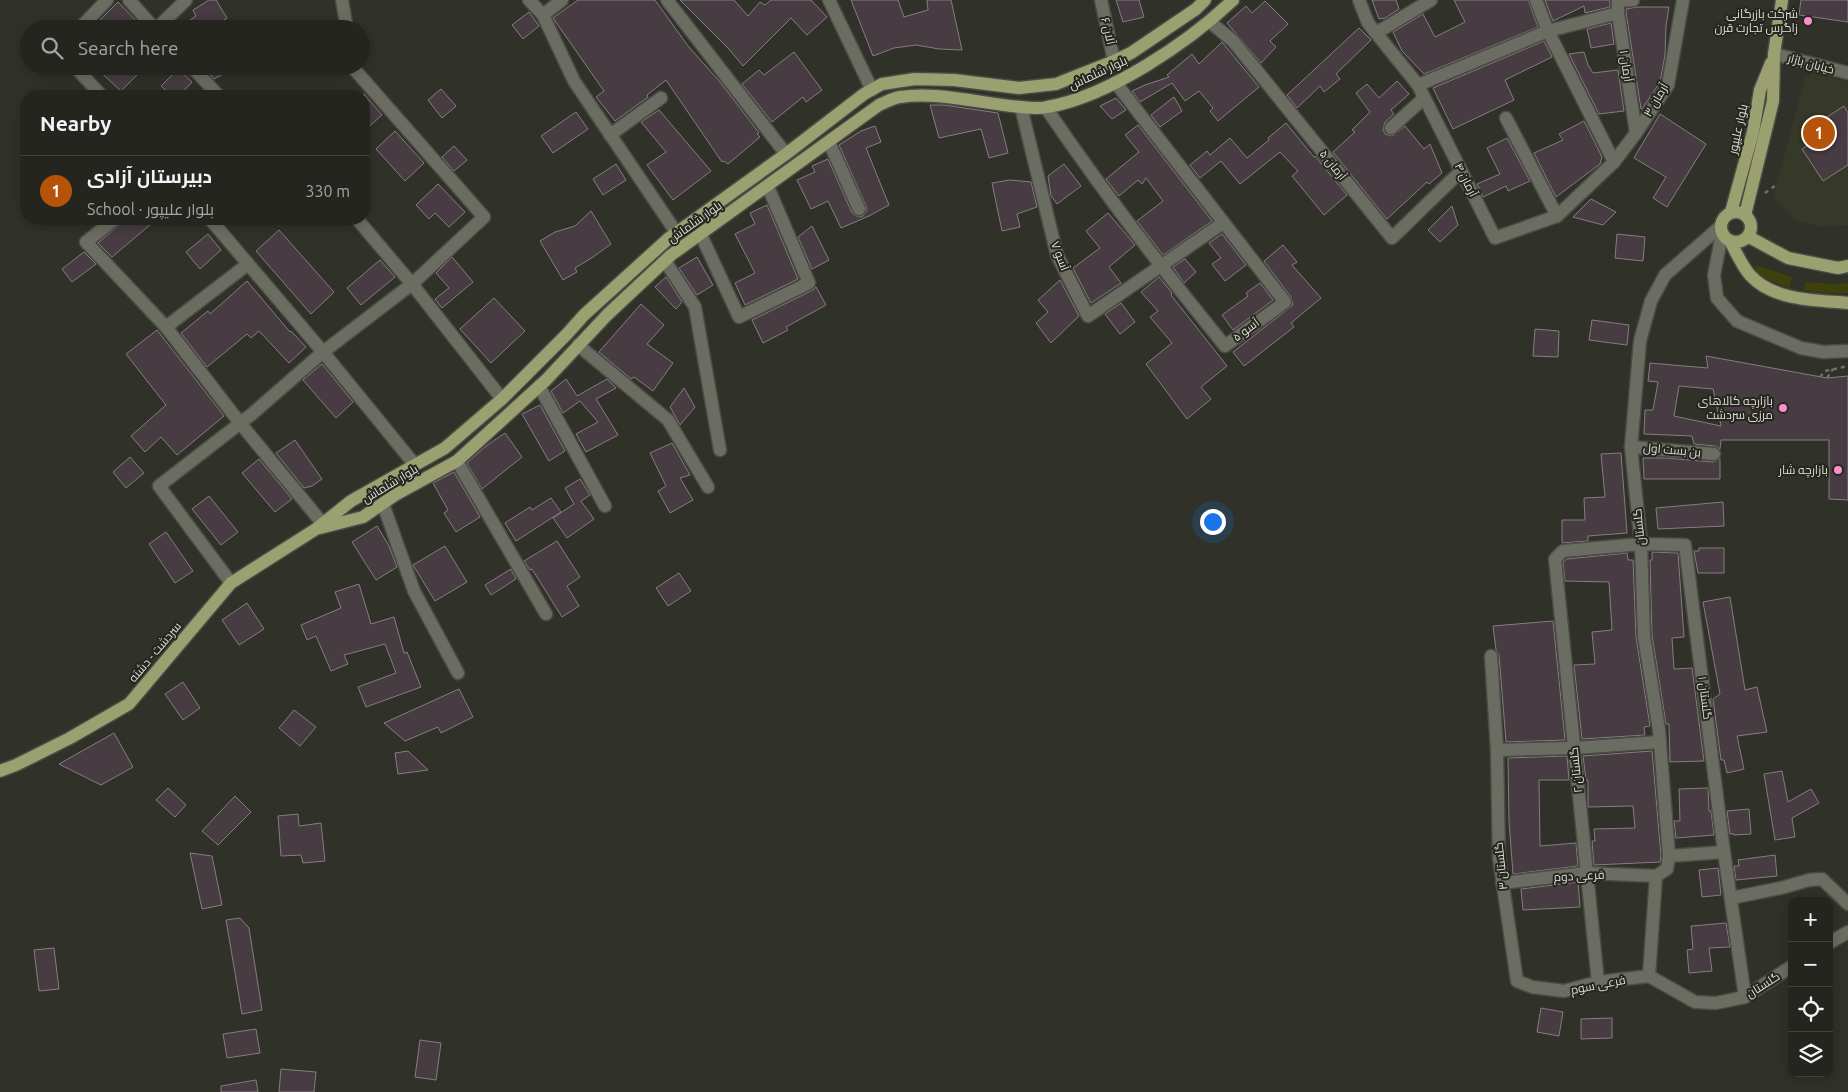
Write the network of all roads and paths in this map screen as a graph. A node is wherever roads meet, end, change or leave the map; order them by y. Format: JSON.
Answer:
{"nodes":[{"id":1,"x":107,"y":0,"type":"edge"},
{"id":2,"x":129,"y":0,"type":"edge"},
{"id":3,"x":186,"y":0,"type":"edge"},
{"id":4,"x":342,"y":0,"type":"edge"},
{"id":5,"x":529,"y":0,"type":"edge"},
{"id":6,"x":562,"y":0,"type":"edge"},
{"id":7,"x":667,"y":0,"type":"edge"},
{"id":8,"x":828,"y":0,"type":"edge"},
{"id":9,"x":1101,"y":0,"type":"edge"},
{"id":10,"x":1205,"y":0,"type":"edge"},
{"id":11,"x":1233,"y":0,"type":"edge"},
{"id":12,"x":1359,"y":0,"type":"edge"},
{"id":13,"x":1431,"y":0,"type":"edge"},
{"id":14,"x":1536,"y":0,"type":"edge"},
{"id":15,"x":1633,"y":0,"type":"edge"},
{"id":16,"x":1683,"y":0,"type":"edge"},
{"id":17,"x":1782,"y":0,"type":"edge"},
{"id":18,"x":1618,"y":5,"type":"edge"},
{"id":19,"x":543,"y":15,"type":"junction"},
{"id":20,"x":88,"y":20,"type":"edge"},
{"id":21,"x":147,"y":20,"type":"edge"},
{"id":22,"x":165,"y":20,"type":"edge"},
{"id":23,"x":345,"y":20,"type":"edge"},
{"id":24,"x":1210,"y":22,"type":"junction"},
{"id":25,"x":1548,"y":31,"type":"junction"},
{"id":26,"x":1376,"y":33,"type":"junction"},
{"id":27,"x":1774,"y":54,"type":"junction"},
{"id":28,"x":1114,"y":62,"type":"junction"},
{"id":29,"x":1848,"y":74,"type":"edge"},
{"id":30,"x":82,"y":75,"type":"edge"},
{"id":31,"x":199,"y":75,"type":"edge"},
{"id":32,"x":360,"y":75,"type":"edge"},
{"id":33,"x":1115,"y":82,"type":"junction"},
{"id":34,"x":1418,"y":85,"type":"junction"},
{"id":35,"x":96,"y":90,"type":"edge"},
{"id":36,"x":213,"y":90,"type":"edge"},
{"id":37,"x":872,"y":90,"type":"junction"},
{"id":38,"x":660,"y":98,"type":"dead end"},
{"id":39,"x":1424,"y":98,"type":"junction"},
{"id":40,"x":1021,"y":107,"type":"junction"},
{"id":41,"x":1046,"y":108,"type":"junction"},
{"id":42,"x":1506,"y":118,"type":"dead end"},
{"id":43,"x":1392,"y":128,"type":"dead end"},
{"id":44,"x":1636,"y":133,"type":"junction"},
{"id":45,"x":610,"y":135,"type":"junction"},
{"id":46,"x":829,"y":142,"type":"junction"},
{"id":47,"x":786,"y":154,"type":"junction"},
{"id":48,"x":1614,"y":162,"type":"junction"},
{"id":49,"x":1461,"y":171,"type":"junction"},
{"id":50,"x":1776,"y":185,"type":"dead end"},
{"id":51,"x":768,"y":187,"type":"junction"},
{"id":52,"x":1762,"y":195,"type":"dead end"},
{"id":53,"x":859,"y":209,"type":"dead end"},
{"id":54,"x":1731,"y":212,"type":"junction"},
{"id":55,"x":1745,"y":214,"type":"junction"},
{"id":56,"x":1556,"y":216,"type":"junction"},
{"id":57,"x":1223,"y":223,"type":"junction"},
{"id":58,"x":107,"y":225,"type":"edge"},
{"id":59,"x":215,"y":225,"type":"edge"},
{"id":60,"x":362,"y":225,"type":"edge"},
{"id":61,"x":676,"y":232,"type":"junction"},
{"id":62,"x":1724,"y":234,"type":"junction"},
{"id":63,"x":701,"y":235,"type":"junction"},
{"id":64,"x":1748,"y":237,"type":"junction"},
{"id":65,"x":665,"y":262,"type":"junction"},
{"id":66,"x":248,"y":264,"type":"junction"},
{"id":67,"x":1159,"y":266,"type":"junction"},
{"id":68,"x":1848,"y":266,"type":"edge"},
{"id":69,"x":412,"y":284,"type":"junction"},
{"id":70,"x":1848,"y":303,"type":"edge"},
{"id":71,"x":166,"y":327,"type":"junction"},
{"id":72,"x":578,"y":345,"type":"junction"},
{"id":73,"x":1848,"y":351,"type":"edge"},
{"id":74,"x":323,"y":352,"type":"junction"},
{"id":75,"x":1848,"y":366,"type":"edge"},
{"id":76,"x":1833,"y":368,"type":"junction"},
{"id":77,"x":1820,"y":377,"type":"dead end"},
{"id":78,"x":1828,"y":378,"type":"dead end"},
{"id":79,"x":539,"y":386,"type":"junction"},
{"id":80,"x":502,"y":398,"type":"junction"},
{"id":81,"x":240,"y":423,"type":"junction"},
{"id":82,"x":1631,"y":447,"type":"junction"},
{"id":83,"x":720,"y":450,"type":"dead end"},
{"id":84,"x":1714,"y":454,"type":"dead end"},
{"id":85,"x":457,"y":461,"type":"junction"},
{"id":86,"x":415,"y":465,"type":"junction"},
{"id":87,"x":398,"y":474,"type":"junction"},
{"id":88,"x":386,"y":481,"type":"junction"},
{"id":89,"x":708,"y":487,"type":"dead end"},
{"id":90,"x":401,"y":492,"type":"junction"},
{"id":91,"x":383,"y":504,"type":"junction"},
{"id":92,"x":605,"y":506,"type":"dead end"},
{"id":93,"x":319,"y":527,"type":"junction"},
{"id":94,"x":1641,"y":544,"type":"junction"},
{"id":95,"x":231,"y":583,"type":"junction"},
{"id":96,"x":546,"y":614,"type":"dead end"},
{"id":97,"x":1491,"y":656,"type":"dead end"},
{"id":98,"x":458,"y":674,"type":"dead end"},
{"id":99,"x":1660,"y":742,"type":"junction"},
{"id":100,"x":1574,"y":748,"type":"junction"},
{"id":101,"x":1497,"y":750,"type":"junction"},
{"id":102,"x":0,"y":771,"type":"edge"},
{"id":103,"x":1724,"y":852,"type":"junction"},
{"id":104,"x":1669,"y":856,"type":"junction"},
{"id":105,"x":1587,"y":874,"type":"junction"},
{"id":106,"x":1656,"y":876,"type":"junction"},
{"id":107,"x":1502,"y":883,"type":"junction"},
{"id":108,"x":1731,"y":898,"type":"junction"},
{"id":109,"x":1848,"y":904,"type":"edge"},
{"id":110,"x":1848,"y":932,"type":"edge"},
{"id":111,"x":1831,"y":942,"type":"edge"},
{"id":112,"x":1788,"y":969,"type":"edge"},
{"id":113,"x":1649,"y":976,"type":"junction"},
{"id":114,"x":1517,"y":981,"type":"joint"},
{"id":115,"x":1598,"y":982,"type":"junction"},
{"id":116,"x":1746,"y":997,"type":"junction"}],
"edges":[{"from":1,"to":20,"type":"street"},
{"from":2,"to":21,"type":"street"},
{"from":3,"to":22,"type":"street"},
{"from":4,"to":23,"type":"street"},
{"from":5,"to":19,"type":"street"},
{"from":6,"to":19,"type":"street"},
{"from":7,"to":47,"type":"street"},
{"from":8,"to":37,"type":"street"},
{"from":9,"to":28,"type":"street","name":"آلان ۶"},
{"from":10,"to":28,"type":"main road","name":"بلوار شلماش"},
{"from":11,"to":24,"type":"main road","name":"بلوار شلماش"},
{"from":12,"to":26,"type":"street","name":"آرمان ۴"},
{"from":13,"to":26,"type":"street"},
{"from":14,"to":25,"type":"street"},
{"from":15,"to":18,"type":"street"},
{"from":16,"to":44,"type":"street","name":"آرمان ۳"},
{"from":17,"to":27,"type":"main road","name":"بلوار علیپور"},
{"from":18,"to":25,"type":"street"},
{"from":18,"to":44,"type":"street","name":"آرمان ۱"},
{"from":19,"to":45,"type":"street"},
{"from":24,"to":33,"type":"main road","name":"بلوار شلماش"},
{"from":24,"to":49,"type":"street","name":"آرمان ۵"},
{"from":25,"to":34,"type":"street"},
{"from":25,"to":48,"type":"street"},
{"from":26,"to":34,"type":"street","name":"آرمان ۴"},
{"from":27,"to":29,"type":"street","name":"خیابان باژار"},
{"from":27,"to":54,"type":"main road","name":"بلوار علیپور"},
{"from":27,"to":55,"type":"main road","name":"بلوار علیپور"},
{"from":28,"to":37,"type":"main road","name":"بلوار شلماش"},
{"from":30,"to":35,"type":"street"},
{"from":31,"to":36,"type":"street"},
{"from":32,"to":69,"type":"street"},
{"from":33,"to":41,"type":"main road","name":"بلوار شلماش"},
{"from":33,"to":57,"type":"street","name":"آسو ۵"},
{"from":34,"to":39,"type":"street","name":"آرمان ۴"},
{"from":37,"to":47,"type":"main road","name":"بلوار شلماش"},
{"from":38,"to":45,"type":"street"},
{"from":39,"to":43,"type":"street"},
{"from":39,"to":49,"type":"street","name":"آرمان ۴"},
{"from":40,"to":41,"type":"main road","name":"بلوار شلماش"},
{"from":40,"to":46,"type":"main road","name":"بلوار شلماش"},
{"from":40,"to":67,"type":"street","name":"آسو ۷"},
{"from":41,"to":67,"type":"street","name":"آسو ۵"},
{"from":42,"to":56,"type":"street"},
{"from":44,"to":48,"type":"street","name":"آرمان ۳"},
{"from":45,"to":61,"type":"street"},
{"from":46,"to":51,"type":"main road","name":"بلوار شلماش"},
{"from":46,"to":53,"type":"street"},
{"from":47,"to":61,"type":"main road","name":"بلوار شلماش"},
{"from":48,"to":56,"type":"street","name":"آرمان ۴"},
{"from":49,"to":56,"type":"street","name":"آرمان ۴"},
{"from":50,"to":52,"type":"path"},
{"from":51,"to":63,"type":"main road","name":"بلوار شلماش"},
{"from":51,"to":63,"type":"street"},
{"from":54,"to":55,"type":"main road"},
{"from":54,"to":62,"type":"main road"},
{"from":55,"to":64,"type":"main road"},
{"from":57,"to":67,"type":"street"},
{"from":57,"to":67,"type":"street","name":"آسو ۵"},
{"from":58,"to":71,"type":"street"},
{"from":59,"to":66,"type":"street"},
{"from":60,"to":69,"type":"street"},
{"from":61,"to":80,"type":"main road","name":"بلوار شلماش"},
{"from":62,"to":64,"type":"main road"},
{"from":62,"to":70,"type":"main road"},
{"from":62,"to":73,"type":"street"},
{"from":62,"to":82,"type":"street","name":"گلستان"},
{"from":63,"to":65,"type":"main road","name":"بلوار شلماش"},
{"from":64,"to":68,"type":"main road"},
{"from":65,"to":72,"type":"main road","name":"بلوار شلماش"},
{"from":65,"to":83,"type":"street"},
{"from":66,"to":71,"type":"street"},
{"from":66,"to":74,"type":"street"},
{"from":69,"to":74,"type":"street"},
{"from":69,"to":80,"type":"street"},
{"from":71,"to":81,"type":"street"},
{"from":72,"to":79,"type":"main road","name":"بلوار شلماش"},
{"from":72,"to":89,"type":"street"},
{"from":74,"to":81,"type":"street"},
{"from":74,"to":86,"type":"street"},
{"from":75,"to":76,"type":"path"},
{"from":76,"to":77,"type":"path"},
{"from":76,"to":78,"type":"path"},
{"from":79,"to":85,"type":"main road","name":"بلوار شلماش"},
{"from":79,"to":92,"type":"street"},
{"from":80,"to":86,"type":"main road","name":"بلوار شلماش"},
{"from":81,"to":93,"type":"street"},
{"from":81,"to":95,"type":"street"},
{"from":82,"to":84,"type":"street","name":"بن بست اول"},
{"from":82,"to":94,"type":"street","name":"گلستان"},
{"from":85,"to":90,"type":"main road","name":"بلوار شلماش"},
{"from":85,"to":96,"type":"street"},
{"from":86,"to":87,"type":"main road","name":"بلوار شلماش"},
{"from":87,"to":88,"type":"main road","name":"بلوار شلماش"},
{"from":87,"to":90,"type":"main road"},
{"from":88,"to":90,"type":"main road"},
{"from":88,"to":93,"type":"main road","name":"بلوار شلماش"},
{"from":90,"to":91,"type":"main road","name":"بلوار شلماش"},
{"from":91,"to":93,"type":"main road","name":"بلوار شلماش"},
{"from":91,"to":98,"type":"street"},
{"from":93,"to":95,"type":"main road","name":"سردشت - دشته"},
{"from":94,"to":99,"type":"street","name":"گلستان"},
{"from":94,"to":100,"type":"street","name":"گلستان ۲"},
{"from":94,"to":103,"type":"street","name":"گلستان ۱"},
{"from":95,"to":102,"type":"main road","name":"سردشت - دشته"},
{"from":97,"to":101,"type":"street","name":"گلستان ۳"},
{"from":99,"to":100,"type":"street"},
{"from":99,"to":104,"type":"street","name":"گلستان"},
{"from":100,"to":101,"type":"street"},
{"from":100,"to":105,"type":"street","name":"گلستان ۲"},
{"from":101,"to":107,"type":"street","name":"گلستان ۳"},
{"from":103,"to":104,"type":"street"},
{"from":103,"to":108,"type":"street","name":"گلستان ۱"},
{"from":104,"to":106,"type":"street"},
{"from":105,"to":106,"type":"street","name":"فرعی دوم"},
{"from":105,"to":107,"type":"street","name":"فرعی دوم"},
{"from":105,"to":115,"type":"street","name":"گلستان ۲"},
{"from":106,"to":113,"type":"street"},
{"from":107,"to":114,"type":"street","name":"گلستان ۳"},
{"from":108,"to":109,"type":"street"},
{"from":108,"to":116,"type":"street","name":"گلستان ۱"},
{"from":110,"to":111,"type":"street"},
{"from":112,"to":116,"type":"street","name":"گلستان"},
{"from":113,"to":115,"type":"street","name":"فرعی سوم"},
{"from":113,"to":116,"type":"street","name":"گلستان"},
{"from":114,"to":115,"type":"street","name":"فرعی سوم"}]}
